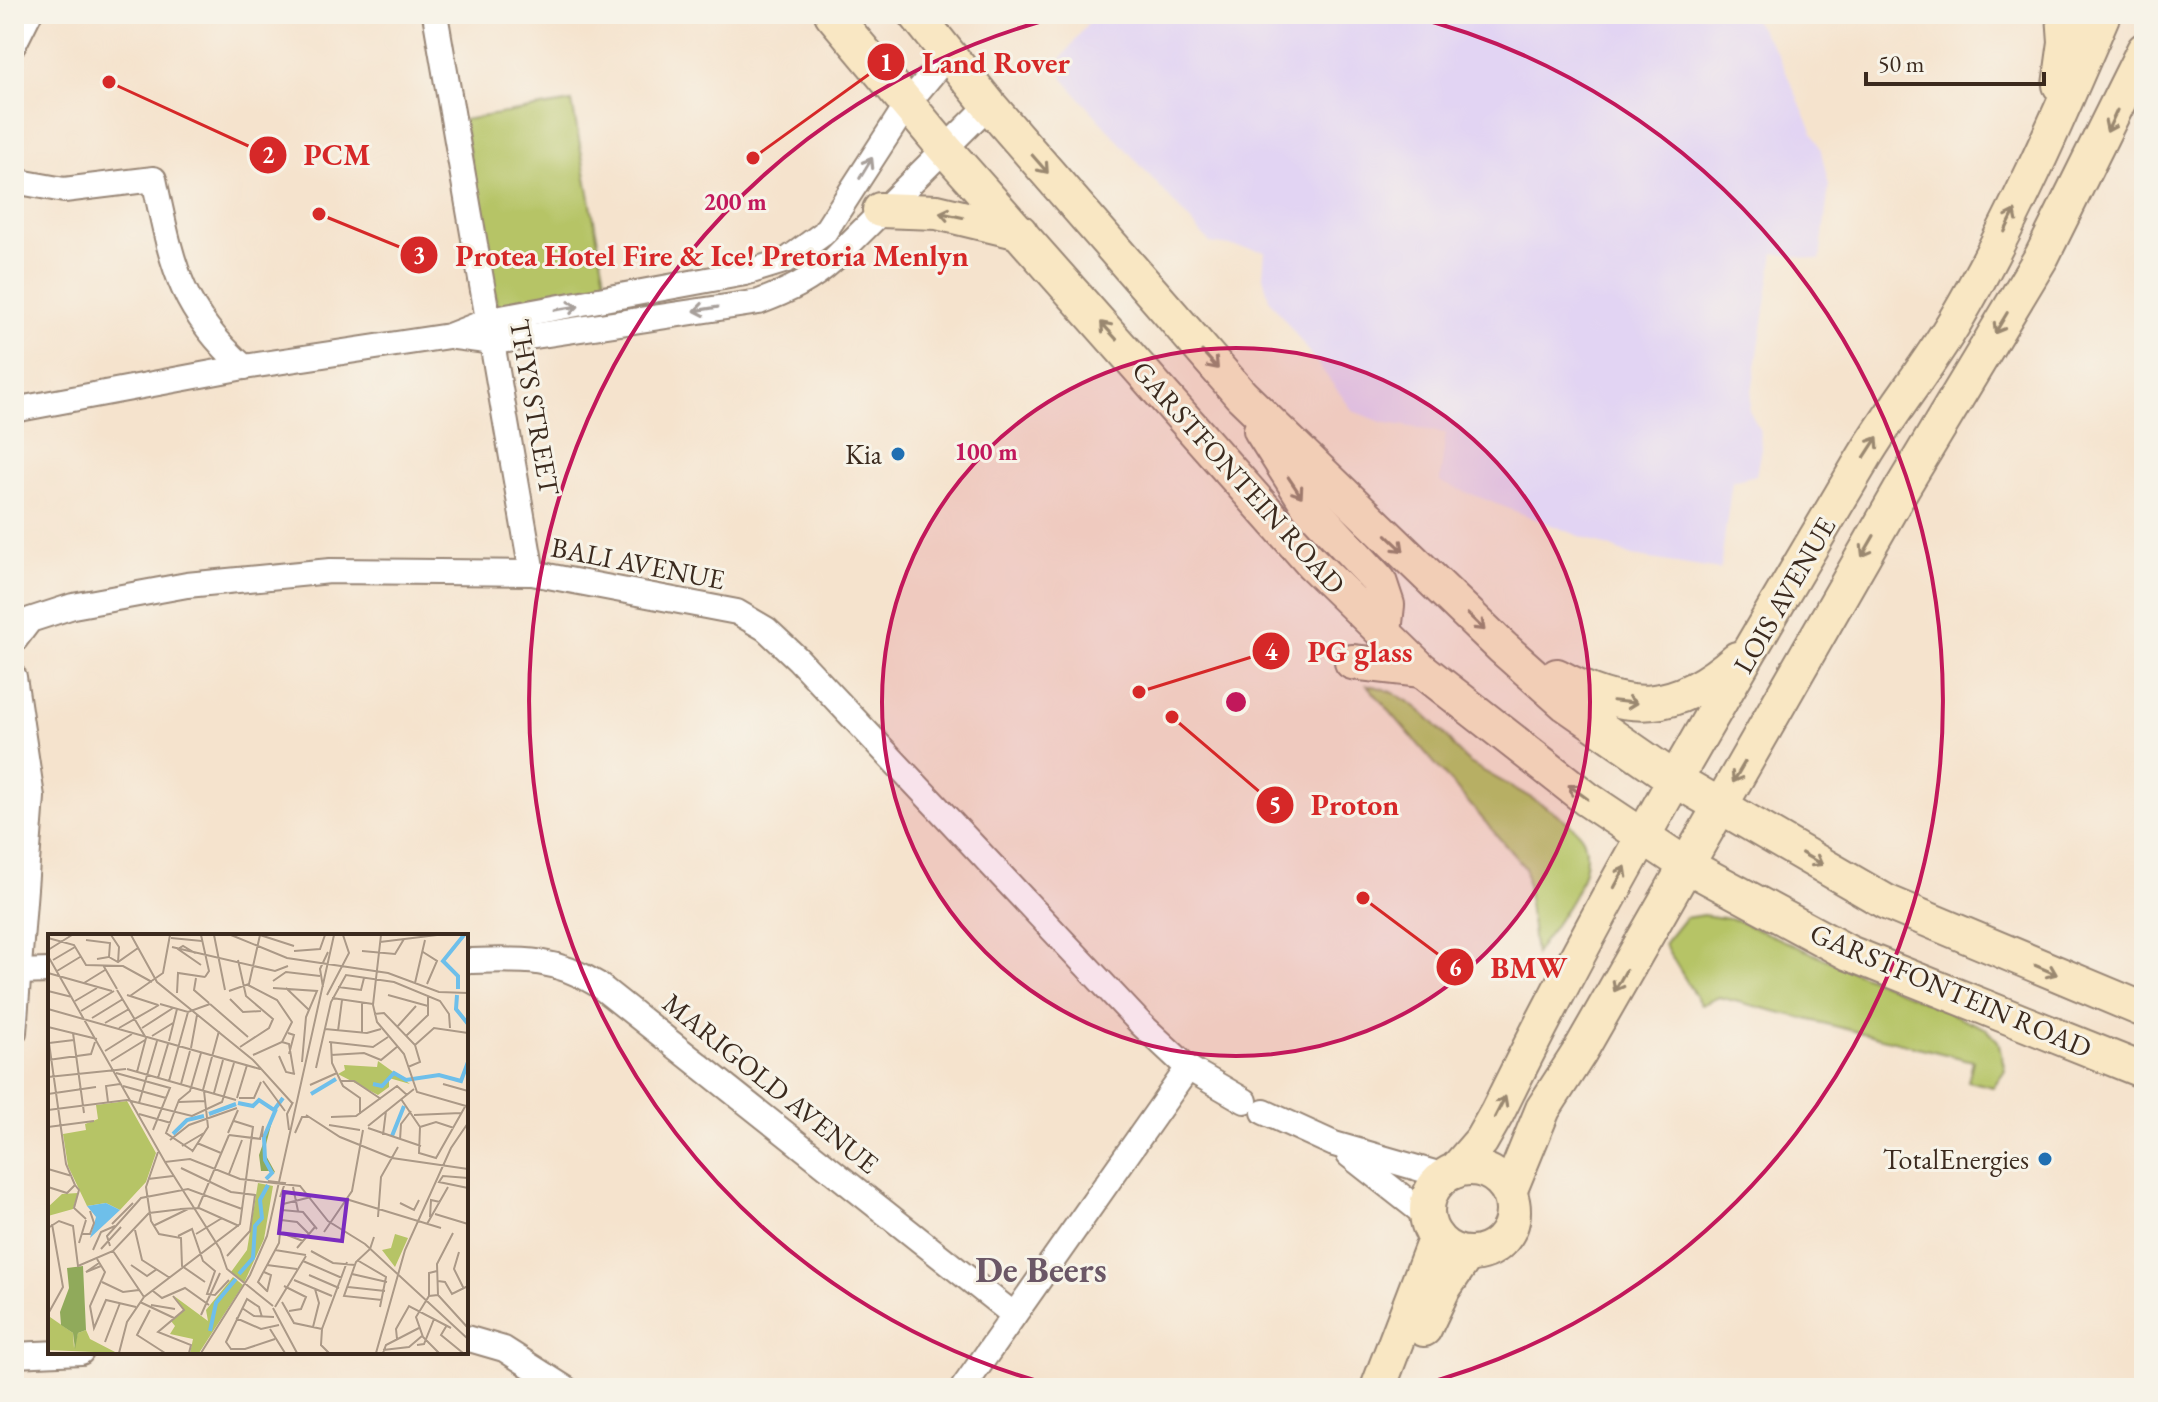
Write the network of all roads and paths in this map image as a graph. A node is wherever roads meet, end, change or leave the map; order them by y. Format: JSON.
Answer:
{"nodes":[{"id":1,"x":29,"y":14,"type":"edge"},
{"id":2,"x":435,"y":14,"type":"edge"},
{"id":3,"x":832,"y":14,"type":"edge"},
{"id":4,"x":916,"y":14,"type":"edge"},
{"id":5,"x":2064,"y":14,"type":"edge"},
{"id":6,"x":2103,"y":14,"type":"edge"},
{"id":7,"x":14,"y":44,"type":"edge"},
{"id":8,"x":2144,"y":50,"type":"edge"},
{"id":9,"x":948,"y":55,"type":"junction"},
{"id":10,"x":908,"y":103,"type":"junction"},
{"id":11,"x":989,"y":105,"type":"junction"},
{"id":12,"x":2053,"y":132,"type":"junction"},
{"id":13,"x":945,"y":149,"type":"junction"},
{"id":14,"x":14,"y":181,"type":"edge"},
{"id":15,"x":880,"y":210,"type":"junction"},
{"id":16,"x":1020,"y":232,"type":"junction"},
{"id":17,"x":492,"y":331,"type":"junction"},
{"id":18,"x":244,"y":367,"type":"junction"},
{"id":19,"x":1241,"y":395,"type":"junction"},
{"id":20,"x":19,"y":409,"type":"dead end"},
{"id":21,"x":532,"y":573,"type":"junction"},
{"id":22,"x":1384,"y":632,"type":"junction"},
{"id":23,"x":17,"y":635,"type":"edge"},
{"id":24,"x":1757,"y":642,"type":"junction"},
{"id":25,"x":1503,"y":648,"type":"junction"},
{"id":26,"x":1352,"y":662,"type":"dead end"},
{"id":27,"x":1422,"y":670,"type":"junction"},
{"id":28,"x":14,"y":677,"type":"edge"},
{"id":29,"x":1674,"y":779,"type":"junction"},
{"id":30,"x":1720,"y":805,"type":"junction"},
{"id":31,"x":1642,"y":835,"type":"junction"},
{"id":32,"x":1686,"y":865,"type":"junction"},
{"id":33,"x":468,"y":961,"type":"edge"},
{"id":34,"x":48,"y":971,"type":"edge"},
{"id":35,"x":18,"y":972,"type":"junction"},
{"id":36,"x":2144,"y":1010,"type":"edge"},
{"id":37,"x":14,"y":1032,"type":"edge"},
{"id":38,"x":1188,"y":1068,"type":"junction"},
{"id":39,"x":2144,"y":1071,"type":"edge"},
{"id":40,"x":1334,"y":1144,"type":"junction"},
{"id":41,"x":1450,"y":1174,"type":"junction"},
{"id":42,"x":1509,"y":1192,"type":"junction"},
{"id":43,"x":1432,"y":1227,"type":"junction"},
{"id":44,"x":1467,"y":1254,"type":"junction"},
{"id":45,"x":1014,"y":1315,"type":"junction"},
{"id":46,"x":468,"y":1339,"type":"edge"},
{"id":47,"x":1405,"y":1348,"type":"junction"},
{"id":48,"x":48,"y":1353,"type":"edge"},
{"id":49,"x":14,"y":1355,"type":"edge"},
{"id":50,"x":565,"y":1388,"type":"edge"},
{"id":51,"x":963,"y":1388,"type":"edge"},
{"id":52,"x":1378,"y":1388,"type":"edge"},
{"id":53,"x":1395,"y":1388,"type":"edge"}],
"edges":[{"from":1,"to":7,"type":"street"},
{"from":2,"to":17,"type":"street","name":"THYS STREET"},
{"from":3,"to":10,"type":"main road","name":"GARSTFONTEIN ROAD"},
{"from":4,"to":9,"type":"main road","name":"GARSTFONTEIN ROAD"},
{"from":5,"to":12,"type":"main road"},
{"from":6,"to":12,"type":"main road","name":"LOIS AVENUE"},
{"from":8,"to":30,"type":"main road","name":"LOIS AVENUE","one_way":true},
{"from":9,"to":10,"type":"street"},
{"from":9,"to":11,"type":"main road","name":"GARSTFONTEIN ROAD"},
{"from":10,"to":13,"type":"main road","name":"GARSTFONTEIN ROAD"},
{"from":17,"to":10,"type":"street","one_way":true},
{"from":11,"to":13,"type":"street"},
{"from":11,"to":19,"type":"main road","name":"GARSTFONTEIN ROAD","one_way":true},
{"from":24,"to":12,"type":"main road","name":"LOIS AVENUE","one_way":true},
{"from":13,"to":15,"type":"street"},
{"from":13,"to":16,"type":"main road","name":"GARSTFONTEIN ROAD"},
{"from":14,"to":18,"type":"street"},
{"from":16,"to":15,"type":"main road","one_way":true},
{"from":15,"to":17,"type":"street","one_way":true},
{"from":22,"to":16,"type":"main road","name":"GARSTFONTEIN ROAD","one_way":true},
{"from":17,"to":18,"type":"street"},
{"from":17,"to":21,"type":"street","name":"THYS STREET"},
{"from":18,"to":20,"type":"street"},
{"from":19,"to":22,"type":"main road","one_way":true},
{"from":19,"to":25,"type":"main road","name":"GARSTFONTEIN ROAD","one_way":true},
{"from":21,"to":23,"type":"street","name":"BALI AVENUE"},
{"from":21,"to":38,"type":"street","name":"BALI AVENUE"},
{"from":22,"to":27,"type":"main road","name":"GARSTFONTEIN ROAD"},
{"from":25,"to":24,"type":"main road","one_way":true},
{"from":24,"to":29,"type":"main road","name":"LOIS AVENUE"},
{"from":25,"to":29,"type":"main road","name":"GARSTFONTEIN ROAD"},
{"from":26,"to":27,"type":"main road"},
{"from":31,"to":27,"type":"main road","name":"GARSTFONTEIN ROAD","one_way":true},
{"from":28,"to":35,"type":"street"},
{"from":29,"to":30,"type":"main road","name":"GARSTFONTEIN ROAD"},
{"from":29,"to":31,"type":"main road","name":"LOIS AVENUE"},
{"from":30,"to":32,"type":"main road","name":"LOIS AVENUE"},
{"from":30,"to":36,"type":"main road","name":"GARSTFONTEIN ROAD","one_way":true},
{"from":31,"to":32,"type":"main road","name":"GARSTFONTEIN ROAD"},
{"from":41,"to":31,"type":"main road","name":"LOIS AVENUE","one_way":true},
{"from":32,"to":39,"type":"main road","name":"GARSTFONTEIN ROAD"},
{"from":32,"to":42,"type":"main road","name":"LOIS AVENUE","one_way":true},
{"from":33,"to":45,"type":"street","name":"MARIGOLD AVENUE"},
{"from":34,"to":35,"type":"street"},
{"from":35,"to":37,"type":"street"},
{"from":38,"to":40,"type":"street","name":"BALI AVENUE"},
{"from":38,"to":45,"type":"street"},
{"from":40,"to":41,"type":"street","name":"BALI AVENUE"},
{"from":40,"to":43,"type":"street","name":"BALI AVENUE"},
{"from":41,"to":42,"type":"main road"},
{"from":41,"to":43,"type":"main road"},
{"from":42,"to":44,"type":"main road"},
{"from":43,"to":44,"type":"main road"},
{"from":43,"to":47,"type":"main road"},
{"from":44,"to":47,"type":"main road"},
{"from":45,"to":51,"type":"street"},
{"from":46,"to":50,"type":"street"},
{"from":47,"to":52,"type":"main road"},
{"from":47,"to":53,"type":"main road"},
{"from":48,"to":49,"type":"street"}]}
